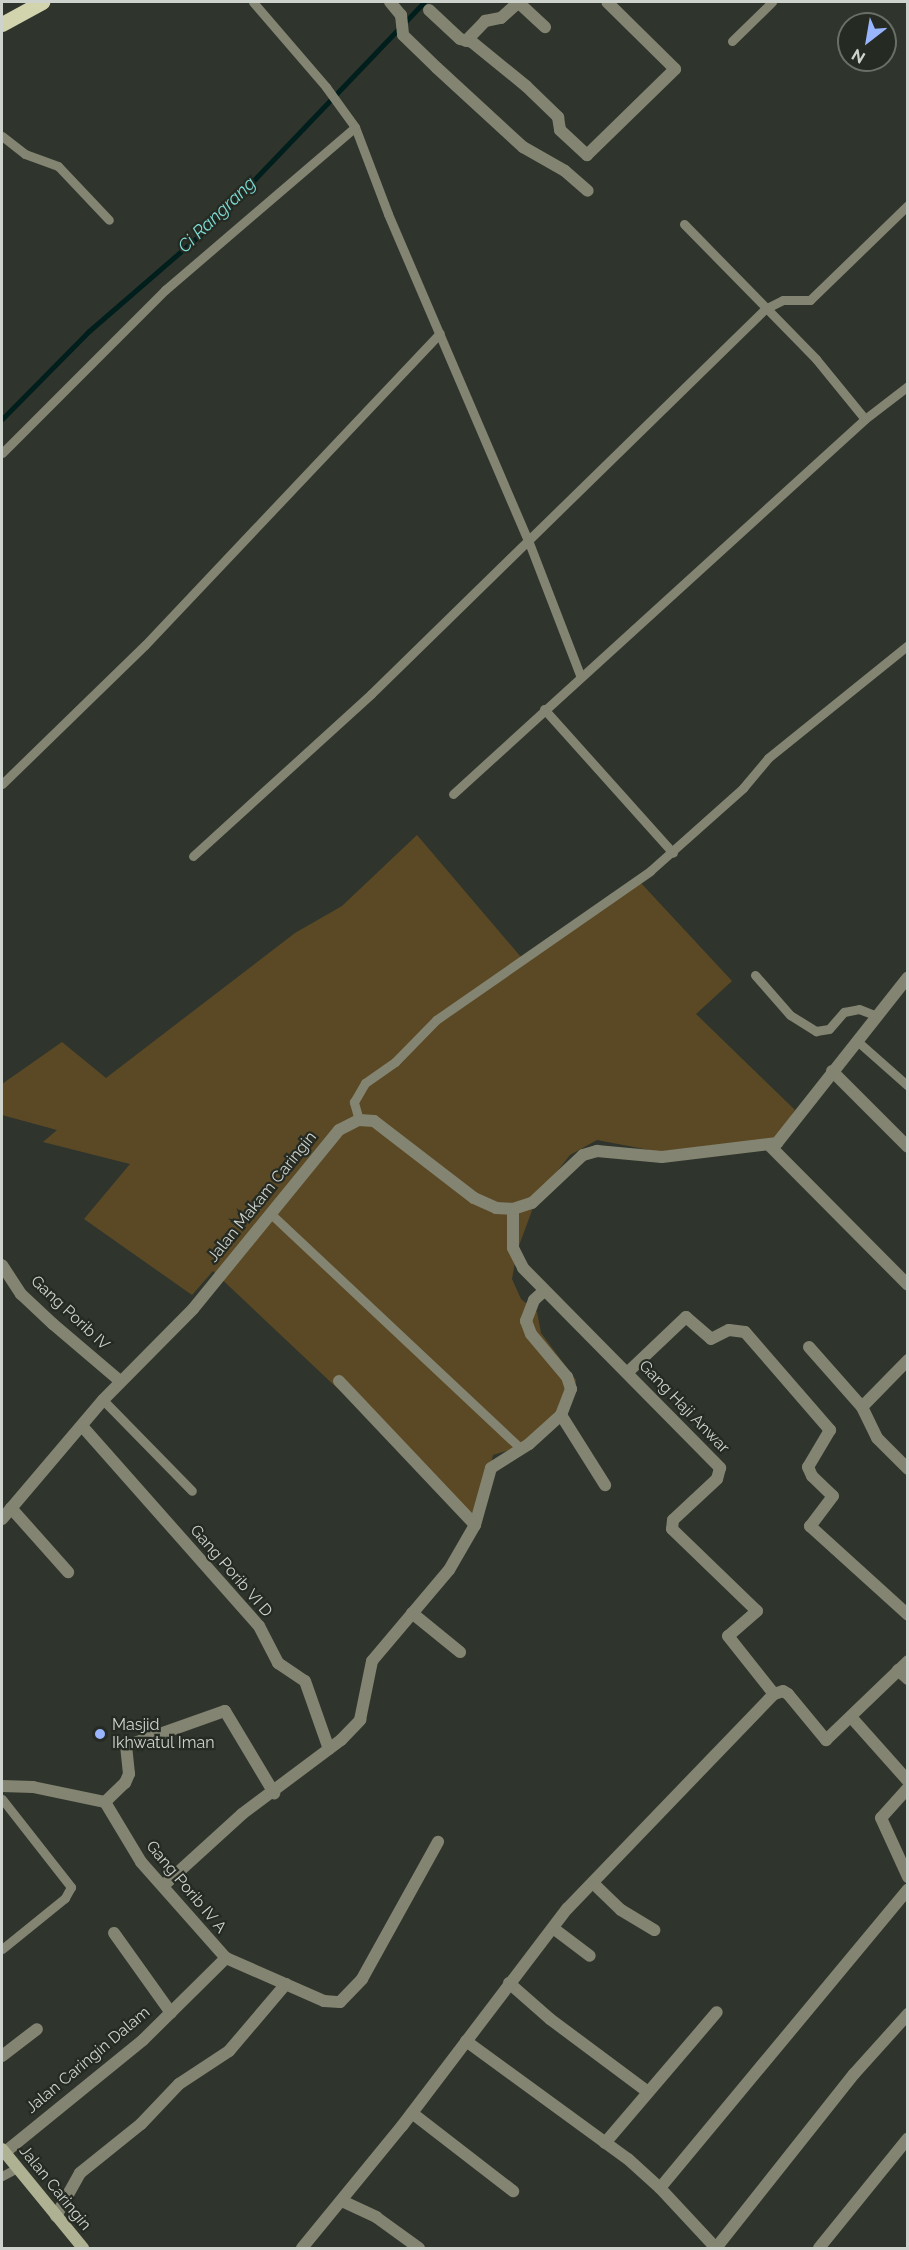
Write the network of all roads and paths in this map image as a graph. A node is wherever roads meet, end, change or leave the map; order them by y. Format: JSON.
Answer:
{"nodes":[{"id":1,"x":42,"y":2,"type":"edge"},
{"id":2,"x":253,"y":2,"type":"edge"},
{"id":3,"x":390,"y":2,"type":"edge"},
{"id":4,"x":519,"y":2,"type":"edge"},
{"id":5,"x":607,"y":2,"type":"edge"},
{"id":6,"x":772,"y":2,"type":"edge"},
{"id":7,"x":429,"y":10,"type":"dead end"},
{"id":8,"x":2,"y":24,"type":"edge"},
{"id":9,"x":545,"y":27,"type":"dead end"},
{"id":10,"x":466,"y":41,"type":"junction"},
{"id":11,"x":732,"y":41,"type":"dead end"},
{"id":12,"x":355,"y":127,"type":"junction"},
{"id":13,"x":2,"y":136,"type":"edge"},
{"id":14,"x":588,"y":191,"type":"dead end"},
{"id":15,"x":908,"y":205,"type":"edge"},
{"id":16,"x":109,"y":220,"type":"dead end"},
{"id":17,"x":684,"y":224,"type":"dead end"},
{"id":18,"x":765,"y":309,"type":"junction"},
{"id":19,"x":440,"y":333,"type":"junction"},
{"id":20,"x":908,"y":386,"type":"edge"},
{"id":21,"x":866,"y":419,"type":"junction"},
{"id":22,"x":2,"y":453,"type":"edge"},
{"id":23,"x":528,"y":540,"type":"junction"},
{"id":24,"x":908,"y":645,"type":"edge"},
{"id":25,"x":580,"y":675,"type":"junction"},
{"id":26,"x":544,"y":709,"type":"junction"},
{"id":27,"x":2,"y":784,"type":"edge"},
{"id":28,"x":453,"y":794,"type":"dead end"},
{"id":29,"x":673,"y":853,"type":"junction"},
{"id":30,"x":193,"y":856,"type":"dead end"},
{"id":31,"x":755,"y":975,"type":"dead end"},
{"id":32,"x":908,"y":977,"type":"edge"},
{"id":33,"x":875,"y":1016,"type":"junction"},
{"id":34,"x":856,"y":1040,"type":"junction"},
{"id":35,"x":832,"y":1071,"type":"junction"},
{"id":36,"x":908,"y":1086,"type":"edge"},
{"id":37,"x":359,"y":1120,"type":"junction"},
{"id":38,"x":773,"y":1144,"type":"junction"},
{"id":39,"x":908,"y":1147,"type":"edge"},
{"id":40,"x":513,"y":1209,"type":"junction"},
{"id":41,"x":271,"y":1214,"type":"junction"},
{"id":42,"x":2,"y":1265,"type":"edge"},
{"id":43,"x":908,"y":1284,"type":"edge"},
{"id":44,"x":544,"y":1291,"type":"junction"},
{"id":45,"x":809,"y":1347,"type":"dead end"},
{"id":46,"x":908,"y":1360,"type":"edge"},
{"id":47,"x":628,"y":1372,"type":"junction"},
{"id":48,"x":339,"y":1381,"type":"dead end"},
{"id":49,"x":120,"y":1382,"type":"junction"},
{"id":50,"x":103,"y":1400,"type":"junction"},
{"id":51,"x":862,"y":1407,"type":"junction"},
{"id":52,"x":561,"y":1415,"type":"junction"},
{"id":53,"x":82,"y":1426,"type":"junction"},
{"id":54,"x":520,"y":1449,"type":"junction"},
{"id":55,"x":908,"y":1469,"type":"edge"},
{"id":56,"x":605,"y":1485,"type":"dead end"},
{"id":57,"x":192,"y":1491,"type":"dead end"},
{"id":58,"x":11,"y":1508,"type":"junction"},
{"id":59,"x":2,"y":1519,"type":"edge"},
{"id":60,"x":475,"y":1525,"type":"junction"},
{"id":61,"x":68,"y":1572,"type":"dead end"},
{"id":62,"x":412,"y":1613,"type":"junction"},
{"id":63,"x":908,"y":1615,"type":"edge"},
{"id":64,"x":460,"y":1652,"type":"dead end"},
{"id":65,"x":904,"y":1670,"type":"edge"},
{"id":66,"x":774,"y":1694,"type":"junction"},
{"id":67,"x":851,"y":1717,"type":"junction"},
{"id":68,"x":329,"y":1749,"type":"junction"},
{"id":69,"x":908,"y":1781,"type":"edge"},
{"id":70,"x":2,"y":1786,"type":"edge"},
{"id":71,"x":908,"y":1788,"type":"edge"},
{"id":72,"x":274,"y":1793,"type":"junction"},
{"id":73,"x":2,"y":1799,"type":"edge"},
{"id":74,"x":105,"y":1802,"type":"junction"},
{"id":75,"x":438,"y":1842,"type":"dead end"},
{"id":76,"x":908,"y":1877,"type":"edge"},
{"id":77,"x":594,"y":1884,"type":"junction"},
{"id":78,"x":163,"y":1886,"type":"junction"},
{"id":79,"x":908,"y":1889,"type":"edge"},
{"id":80,"x":552,"y":1928,"type":"junction"},
{"id":81,"x":654,"y":1930,"type":"dead end"},
{"id":82,"x":114,"y":1933,"type":"dead end"},
{"id":83,"x":2,"y":1949,"type":"edge"},
{"id":84,"x":590,"y":1956,"type":"dead end"},
{"id":85,"x":226,"y":1958,"type":"junction"},
{"id":86,"x":509,"y":1983,"type":"junction"},
{"id":87,"x":286,"y":1984,"type":"junction"},
{"id":88,"x":717,"y":2012,"type":"dead end"},
{"id":89,"x":171,"y":2013,"type":"junction"},
{"id":90,"x":908,"y":2013,"type":"edge"},
{"id":91,"x":37,"y":2029,"type":"dead end"},
{"id":92,"x":466,"y":2041,"type":"junction"},
{"id":93,"x":2,"y":2056,"type":"edge"},
{"id":94,"x":648,"y":2092,"type":"junction"},
{"id":95,"x":412,"y":2114,"type":"junction"},
{"id":96,"x":908,"y":2138,"type":"edge"},
{"id":97,"x":605,"y":2143,"type":"junction"},
{"id":98,"x":3,"y":2151,"type":"edge"},
{"id":99,"x":17,"y":2168,"type":"junction"},
{"id":100,"x":2,"y":2176,"type":"edge"},
{"id":101,"x":660,"y":2188,"type":"junction"},
{"id":102,"x":513,"y":2191,"type":"dead end"},
{"id":103,"x":342,"y":2201,"type":"junction"},
{"id":104,"x":56,"y":2216,"type":"junction"},
{"id":105,"x":83,"y":2248,"type":"edge"},
{"id":106,"x":302,"y":2248,"type":"edge"},
{"id":107,"x":419,"y":2248,"type":"edge"},
{"id":108,"x":716,"y":2248,"type":"edge"},
{"id":109,"x":819,"y":2248,"type":"edge"}],
"edges":[{"from":1,"to":8,"type":"main road"},
{"from":2,"to":12,"type":"lane"},
{"from":3,"to":14,"type":"street"},
{"from":4,"to":9,"type":"street"},
{"from":4,"to":10,"type":"street"},
{"from":5,"to":10,"type":"street"},
{"from":6,"to":11,"type":"lane"},
{"from":7,"to":10,"type":"street"},
{"from":12,"to":19,"type":"lane"},
{"from":12,"to":22,"type":"lane"},
{"from":13,"to":16,"type":"lane"},
{"from":15,"to":18,"type":"lane"},
{"from":17,"to":18,"type":"lane"},
{"from":18,"to":21,"type":"lane"},
{"from":18,"to":23,"type":"lane"},
{"from":19,"to":23,"type":"lane"},
{"from":19,"to":27,"type":"lane"},
{"from":20,"to":21,"type":"lane"},
{"from":21,"to":25,"type":"lane"},
{"from":23,"to":25,"type":"lane"},
{"from":23,"to":30,"type":"lane"},
{"from":24,"to":29,"type":"lane"},
{"from":25,"to":26,"type":"lane"},
{"from":26,"to":28,"type":"lane"},
{"from":26,"to":29,"type":"lane"},
{"from":29,"to":37,"type":"lane"},
{"from":31,"to":33,"type":"lane"},
{"from":32,"to":33,"type":"street"},
{"from":33,"to":34,"type":"street"},
{"from":34,"to":35,"type":"street"},
{"from":34,"to":36,"type":"lane"},
{"from":35,"to":38,"type":"street"},
{"from":35,"to":39,"type":"street"},
{"from":37,"to":40,"type":"street"},
{"from":37,"to":41,"type":"street","name":"Jalan Makam Caringin"},
{"from":38,"to":40,"type":"street"},
{"from":38,"to":43,"type":"street"},
{"from":40,"to":44,"type":"street","name":"Gang Haji Anwar"},
{"from":41,"to":49,"type":"street","name":"Jalan Makam Caringin"},
{"from":41,"to":54,"type":"lane"},
{"from":42,"to":49,"type":"street","name":"Gang Porib IV"},
{"from":44,"to":47,"type":"street","name":"Gang Haji Anwar"},
{"from":44,"to":52,"type":"street"},
{"from":45,"to":51,"type":"street"},
{"from":46,"to":51,"type":"street"},
{"from":47,"to":63,"type":"street"},
{"from":47,"to":66,"type":"street","name":"Gang Haji Anwar"},
{"from":48,"to":60,"type":"street"},
{"from":49,"to":50,"type":"street","name":"Jalan Makam Caringin"},
{"from":50,"to":53,"type":"street","name":"Jalan Makam Caringin"},
{"from":50,"to":57,"type":"lane"},
{"from":51,"to":55,"type":"street"},
{"from":52,"to":54,"type":"street"},
{"from":52,"to":56,"type":"street"},
{"from":53,"to":58,"type":"street","name":"Jalan Makam Caringin"},
{"from":53,"to":68,"type":"street","name":"Gang Porib VI D"},
{"from":54,"to":60,"type":"street"},
{"from":58,"to":59,"type":"street","name":"Jalan Makam Caringin"},
{"from":58,"to":61,"type":"street"},
{"from":60,"to":62,"type":"street"},
{"from":62,"to":64,"type":"street"},
{"from":62,"to":68,"type":"street"},
{"from":65,"to":67,"type":"street"},
{"from":66,"to":67,"type":"street"},
{"from":66,"to":77,"type":"street"},
{"from":67,"to":69,"type":"street"},
{"from":68,"to":72,"type":"street"},
{"from":70,"to":74,"type":"street"},
{"from":71,"to":76,"type":"street"},
{"from":72,"to":74,"type":"street"},
{"from":72,"to":78,"type":"street"},
{"from":73,"to":83,"type":"lane"},
{"from":74,"to":78,"type":"street","name":"Gang Porib IV A"},
{"from":75,"to":87,"type":"street"},
{"from":77,"to":80,"type":"street"},
{"from":77,"to":81,"type":"street"},
{"from":78,"to":85,"type":"street","name":"Gang Porib IV A"},
{"from":79,"to":101,"type":"street"},
{"from":80,"to":84,"type":"street"},
{"from":80,"to":86,"type":"street"},
{"from":82,"to":89,"type":"street"},
{"from":85,"to":87,"type":"street"},
{"from":85,"to":89,"type":"street","name":"Jalan Caringin Dalam"},
{"from":86,"to":92,"type":"street"},
{"from":86,"to":94,"type":"street"},
{"from":87,"to":104,"type":"street"},
{"from":88,"to":94,"type":"street"},
{"from":89,"to":98,"type":"street","name":"Jalan Caringin Dalam"},
{"from":90,"to":108,"type":"street"},
{"from":91,"to":93,"type":"street"},
{"from":92,"to":95,"type":"street"},
{"from":92,"to":97,"type":"street"},
{"from":94,"to":97,"type":"street"},
{"from":95,"to":102,"type":"street"},
{"from":95,"to":103,"type":"street"},
{"from":96,"to":109,"type":"street"},
{"from":97,"to":101,"type":"street"},
{"from":98,"to":99,"type":"main road","name":"Jalan Caringin"},
{"from":99,"to":100,"type":"lane"},
{"from":99,"to":104,"type":"main road","name":"Jalan Caringin"},
{"from":101,"to":108,"type":"street"},
{"from":103,"to":106,"type":"street"},
{"from":103,"to":107,"type":"street"},
{"from":104,"to":105,"type":"main road","name":"Jalan Caringin"}]}
